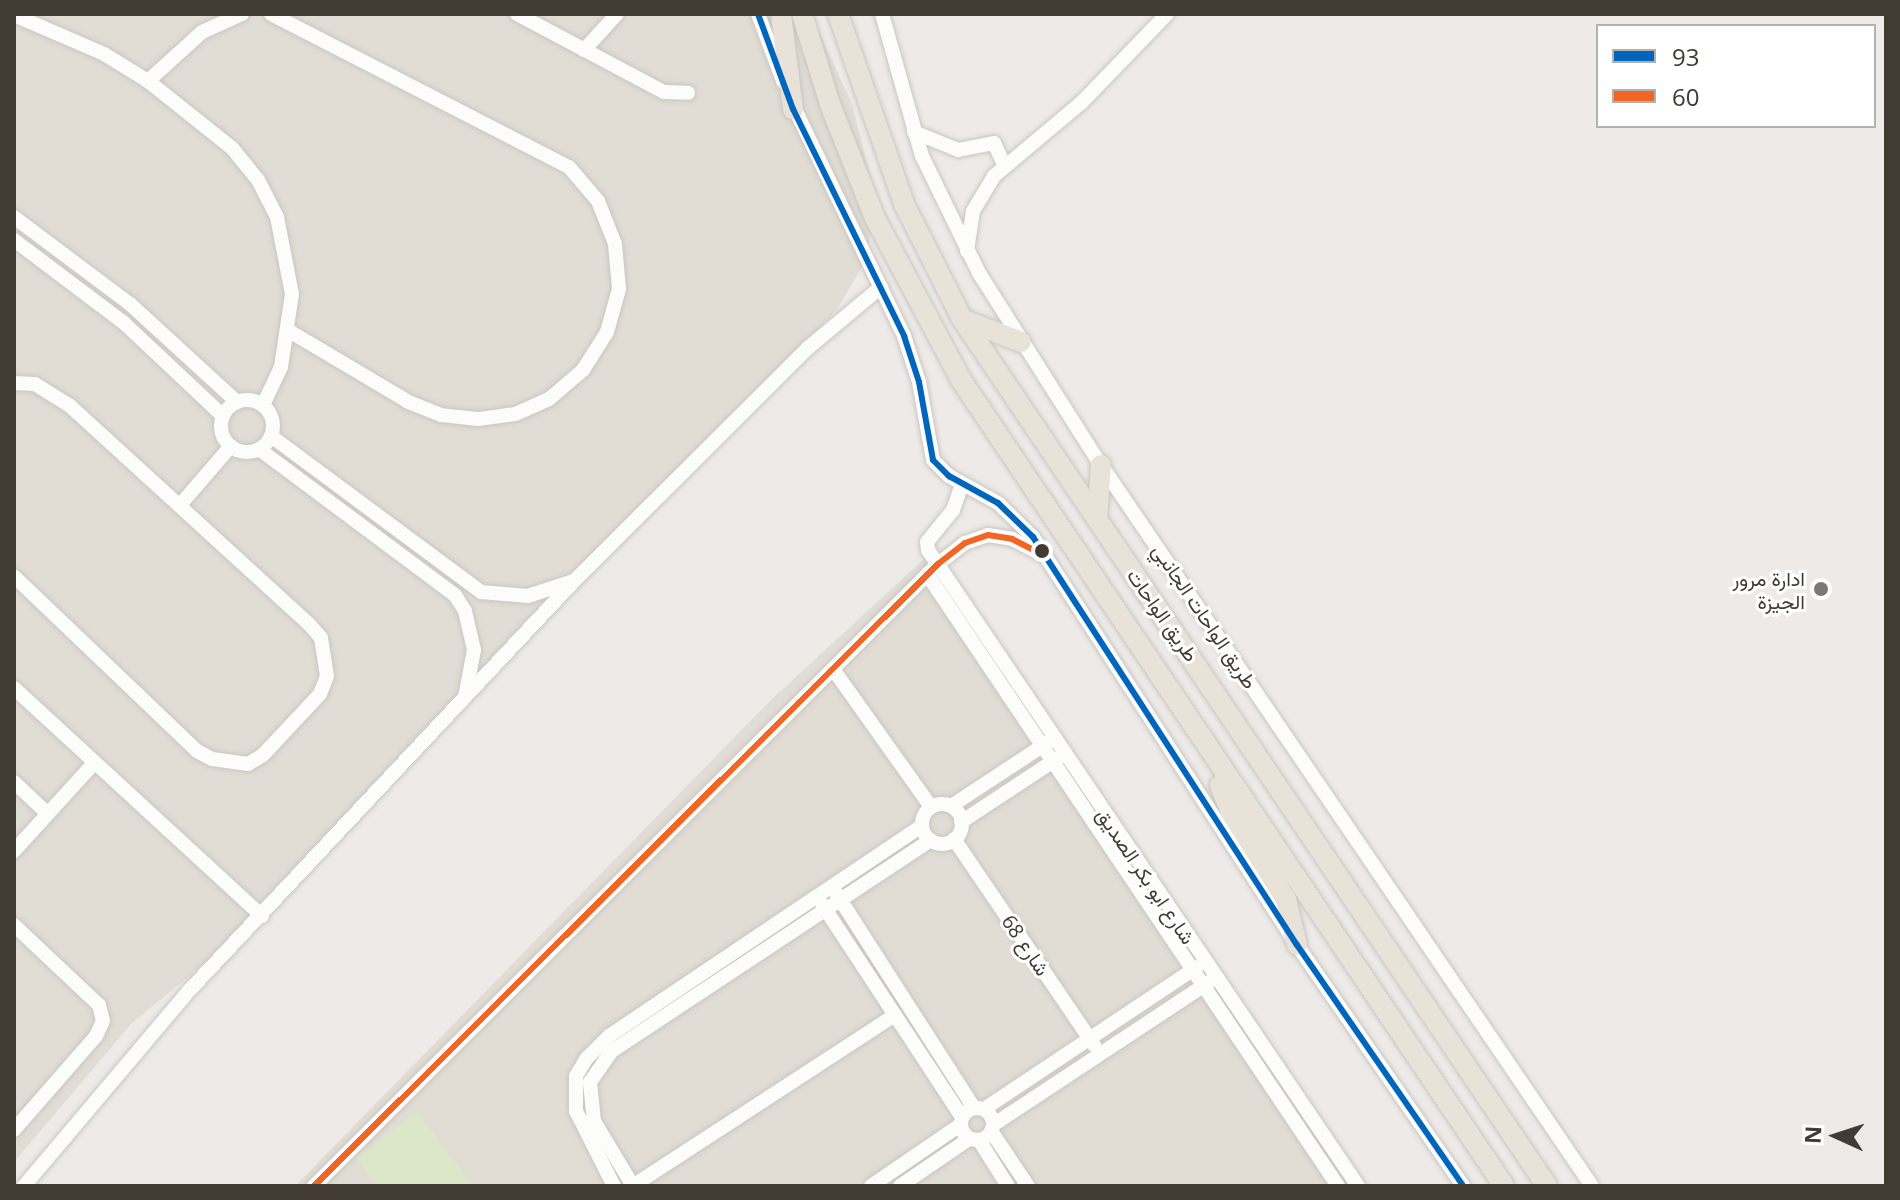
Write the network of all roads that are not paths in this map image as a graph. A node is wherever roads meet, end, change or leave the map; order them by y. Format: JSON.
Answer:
{"nodes":[{"id":1,"x":242,"y":14,"type":"edge"},
{"id":2,"x":271,"y":14,"type":"edge"},
{"id":3,"x":517,"y":14,"type":"edge"},
{"id":4,"x":617,"y":14,"type":"edge"},
{"id":5,"x":758,"y":14,"type":"edge"},
{"id":6,"x":781,"y":14,"type":"edge"},
{"id":7,"x":802,"y":14,"type":"edge"},
{"id":8,"x":838,"y":14,"type":"edge"},
{"id":9,"x":882,"y":14,"type":"edge"},
{"id":10,"x":1167,"y":14,"type":"edge"},
{"id":11,"x":14,"y":15,"type":"edge"},
{"id":12,"x":584,"y":50,"type":"junction"},
{"id":13,"x":148,"y":81,"type":"junction"},
{"id":14,"x":688,"y":93,"type":"dead end"},
{"id":15,"x":793,"y":109,"type":"junction"},
{"id":16,"x":914,"y":132,"type":"junction"},
{"id":17,"x":1005,"y":167,"type":"junction"},
{"id":18,"x":14,"y":217,"type":"edge"},
{"id":19,"x":14,"y":240,"type":"edge"},
{"id":20,"x":967,"y":252,"type":"junction"},
{"id":21,"x":881,"y":287,"type":"junction"},
{"id":22,"x":962,"y":319,"type":"junction"},
{"id":23,"x":289,"y":331,"type":"junction"},
{"id":24,"x":1021,"y":342,"type":"junction"},
{"id":25,"x":14,"y":383,"type":"edge"},
{"id":26,"x":237,"y":402,"type":"junction"},
{"id":27,"x":263,"y":405,"type":"junction"},
{"id":28,"x":223,"y":416,"type":"junction"},
{"id":29,"x":271,"y":436,"type":"junction"},
{"id":30,"x":231,"y":446,"type":"junction"},
{"id":31,"x":259,"y":449,"type":"junction"},
{"id":32,"x":1101,"y":465,"type":"junction"},
{"id":33,"x":962,"y":484,"type":"junction"},
{"id":34,"x":180,"y":505,"type":"junction"},
{"id":35,"x":1097,"y":519,"type":"junction"},
{"id":36,"x":1045,"y":556,"type":"junction"},
{"id":37,"x":933,"y":569,"type":"junction"},
{"id":38,"x":14,"y":576,"type":"edge"},
{"id":39,"x":574,"y":581,"type":"junction"},
{"id":40,"x":833,"y":669,"type":"junction"},
{"id":41,"x":14,"y":688,"type":"edge"},
{"id":42,"x":465,"y":699,"type":"junction"},
{"id":43,"x":1048,"y":743,"type":"junction"},
{"id":44,"x":1058,"y":758,"type":"junction"},
{"id":45,"x":95,"y":762,"type":"junction"},
{"id":46,"x":1216,"y":765,"type":"junction"},
{"id":47,"x":14,"y":782,"type":"edge"},
{"id":48,"x":951,"y":806,"type":"junction"},
{"id":49,"x":931,"y":807,"type":"junction"},
{"id":50,"x":47,"y":813,"type":"junction"},
{"id":51,"x":961,"y":822,"type":"junction"},
{"id":52,"x":922,"y":826,"type":"junction"},
{"id":53,"x":954,"y":839,"type":"junction"},
{"id":54,"x":931,"y":840,"type":"junction"},
{"id":55,"x":14,"y":851,"type":"edge"},
{"id":56,"x":832,"y":887,"type":"junction"},
{"id":57,"x":817,"y":897,"type":"junction"},
{"id":58,"x":841,"y":900,"type":"junction"},
{"id":59,"x":826,"y":910,"type":"junction"},
{"id":60,"x":262,"y":916,"type":"junction"},
{"id":61,"x":14,"y":925,"type":"edge"},
{"id":62,"x":1297,"y":945,"type":"junction"},
{"id":63,"x":1197,"y":967,"type":"junction"},
{"id":64,"x":1215,"y":978,"type":"junction"},
{"id":65,"x":1202,"y":987,"type":"junction"},
{"id":66,"x":895,"y":1015,"type":"junction"},
{"id":67,"x":633,"y":1029,"type":"junction"},
{"id":68,"x":1089,"y":1037,"type":"junction"},
{"id":69,"x":1099,"y":1052,"type":"junction"},
{"id":70,"x":979,"y":1108,"type":"junction"},
{"id":71,"x":961,"y":1121,"type":"junction"},
{"id":72,"x":992,"y":1128,"type":"junction"},
{"id":73,"x":14,"y":1130,"type":"edge"},
{"id":74,"x":592,"y":1135,"type":"junction"},
{"id":75,"x":974,"y":1140,"type":"junction"},
{"id":76,"x":24,"y":1186,"type":"edge"},
{"id":77,"x":314,"y":1186,"type":"edge"},
{"id":78,"x":614,"y":1186,"type":"edge"},
{"id":79,"x":633,"y":1186,"type":"edge"},
{"id":80,"x":871,"y":1186,"type":"edge"},
{"id":81,"x":900,"y":1186,"type":"edge"},
{"id":82,"x":1008,"y":1186,"type":"edge"},
{"id":83,"x":1028,"y":1186,"type":"edge"},
{"id":84,"x":1338,"y":1186,"type":"edge"},
{"id":85,"x":1358,"y":1186,"type":"edge"},
{"id":86,"x":1463,"y":1186,"type":"edge"},
{"id":87,"x":1504,"y":1186,"type":"edge"},
{"id":88,"x":1547,"y":1186,"type":"edge"},
{"id":89,"x":1592,"y":1186,"type":"edge"}],
"edges":[{"from":1,"to":13,"type":"street"},
{"from":2,"to":23,"type":"street"},
{"from":3,"to":12,"type":"street"},
{"from":4,"to":12,"type":"street"},
{"from":5,"to":15,"type":"street"},
{"from":6,"to":15,"type":"highway"},
{"from":7,"to":46,"type":"highway","name":"طريق الواحات"},
{"from":8,"to":22,"type":"highway","name":"طريق الواحات"},
{"from":9,"to":16,"type":"street","name":"طريق الواحات الجانبي"},
{"from":10,"to":17,"type":"street"},
{"from":11,"to":13,"type":"street"},
{"from":12,"to":14,"type":"street"},
{"from":13,"to":23,"type":"street"},
{"from":15,"to":21,"type":"street"},
{"from":16,"to":17,"type":"street"},
{"from":16,"to":20,"type":"street","name":"طريق الواحات الجانبي"},
{"from":17,"to":20,"type":"street"},
{"from":18,"to":26,"type":"street"},
{"from":19,"to":28,"type":"street"},
{"from":20,"to":24,"type":"street","name":"طريق الواحات الجانبي"},
{"from":21,"to":33,"type":"street"},
{"from":21,"to":39,"type":"street"},
{"from":22,"to":24,"type":"highway"},
{"from":22,"to":35,"type":"highway","name":"طريق الواحات"},
{"from":23,"to":27,"type":"street"},
{"from":24,"to":32,"type":"street","name":"طريق الواحات الجانبي"},
{"from":25,"to":34,"type":"street"},
{"from":26,"to":27,"type":"street"},
{"from":26,"to":28,"type":"street"},
{"from":27,"to":29,"type":"street"},
{"from":28,"to":30,"type":"street"},
{"from":29,"to":31,"type":"street"},
{"from":29,"to":39,"type":"street"},
{"from":30,"to":31,"type":"street"},
{"from":30,"to":34,"type":"street"},
{"from":31,"to":42,"type":"street"},
{"from":32,"to":35,"type":"highway"},
{"from":32,"to":89,"type":"street","name":"طريق الواحات الجانبي"},
{"from":33,"to":36,"type":"street"},
{"from":33,"to":37,"type":"street"},
{"from":34,"to":38,"type":"street"},
{"from":35,"to":88,"type":"highway","name":"طريق الواحات"},
{"from":36,"to":37,"type":"street"},
{"from":36,"to":62,"type":"street"},
{"from":37,"to":40,"type":"street"},
{"from":37,"to":43,"type":"street","name":"شارع ابو بكر الصديق"},
{"from":39,"to":42,"type":"street"},
{"from":40,"to":49,"type":"street"},
{"from":40,"to":77,"type":"street"},
{"from":41,"to":45,"type":"street"},
{"from":42,"to":60,"type":"street"},
{"from":43,"to":44,"type":"street","name":"شارع ابو بكر الصديق"},
{"from":43,"to":48,"type":"street"},
{"from":44,"to":51,"type":"street"},
{"from":44,"to":63,"type":"street","name":"شارع ابو بكر الصديق"},
{"from":45,"to":50,"type":"street"},
{"from":45,"to":60,"type":"street"},
{"from":46,"to":62,"type":"highway"},
{"from":46,"to":87,"type":"highway","name":"طريق الواحات"},
{"from":47,"to":50,"type":"street"},
{"from":48,"to":49,"type":"street"},
{"from":48,"to":51,"type":"street"},
{"from":49,"to":52,"type":"street"},
{"from":50,"to":55,"type":"street"},
{"from":51,"to":53,"type":"street"},
{"from":52,"to":54,"type":"street"},
{"from":52,"to":56,"type":"street"},
{"from":53,"to":54,"type":"street"},
{"from":53,"to":68,"type":"street","name":"شارع 68"},
{"from":54,"to":58,"type":"street"},
{"from":56,"to":57,"type":"street"},
{"from":56,"to":58,"type":"street"},
{"from":57,"to":59,"type":"street"},
{"from":57,"to":67,"type":"street"},
{"from":58,"to":59,"type":"street"},
{"from":58,"to":70,"type":"street"},
{"from":59,"to":66,"type":"street"},
{"from":59,"to":67,"type":"street"},
{"from":60,"to":76,"type":"street"},
{"from":61,"to":73,"type":"street"},
{"from":62,"to":86,"type":"street"},
{"from":63,"to":64,"type":"street","name":"شارع ابو بكر الصديق"},
{"from":63,"to":65,"type":"street","name":"شارع ابو بكر الصديق"},
{"from":63,"to":68,"type":"street"},
{"from":64,"to":65,"type":"street"},
{"from":64,"to":85,"type":"street","name":"شارع ابو بكر الصديق"},
{"from":65,"to":69,"type":"street"},
{"from":65,"to":84,"type":"street","name":"شارع ابو بكر الصديق"},
{"from":66,"to":71,"type":"street"},
{"from":66,"to":79,"type":"street"},
{"from":67,"to":74,"type":"street"},
{"from":68,"to":69,"type":"street","name":"شارع 68"},
{"from":68,"to":70,"type":"street"},
{"from":69,"to":72,"type":"street"},
{"from":70,"to":71,"type":"street"},
{"from":70,"to":72,"type":"street"},
{"from":71,"to":75,"type":"street"},
{"from":71,"to":80,"type":"street"},
{"from":72,"to":75,"type":"street"},
{"from":72,"to":83,"type":"street"},
{"from":74,"to":78,"type":"street"},
{"from":74,"to":79,"type":"street"},
{"from":75,"to":81,"type":"street"},
{"from":75,"to":82,"type":"street"}]}
